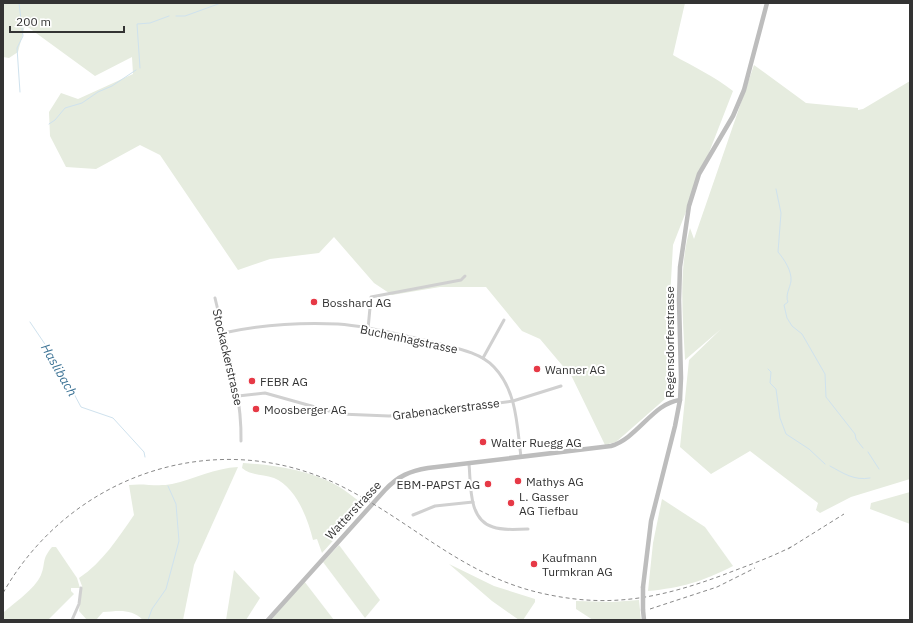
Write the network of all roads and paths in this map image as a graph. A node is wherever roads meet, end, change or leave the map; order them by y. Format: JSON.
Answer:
{"nodes":[{"id":1,"x":767,"y":3,"type":"edge"},
{"id":2,"x":465,"y":276,"type":"dead end"},
{"id":3,"x":215,"y":298,"type":"dead end"},
{"id":4,"x":504,"y":320,"type":"dead end"},
{"id":5,"x":368,"y":329,"type":"junction"},
{"id":6,"x":223,"y":333,"type":"junction"},
{"id":7,"x":483,"y":358,"type":"junction"},
{"id":8,"x":561,"y":386,"type":"dead end"},
{"id":9,"x":238,"y":396,"type":"junction"},
{"id":10,"x":680,"y":400,"type":"junction"},
{"id":11,"x":513,"y":401,"type":"junction"},
{"id":12,"x":241,"y":441,"type":"dead end"},
{"id":13,"x":521,"y":457,"type":"junction"},
{"id":14,"x":469,"y":464,"type":"junction"},
{"id":15,"x":473,"y":502,"type":"junction"},
{"id":16,"x":413,"y":515,"type":"dead end"},
{"id":17,"x":528,"y":529,"type":"dead end"},
{"id":18,"x":81,"y":588,"type":"dead end"},
{"id":19,"x":72,"y":620,"type":"edge"},
{"id":20,"x":268,"y":620,"type":"edge"},
{"id":21,"x":644,"y":620,"type":"edge"}],
"edges":[{"from":1,"to":10,"type":"street","name":"Regensdorferstrasse"},
{"from":2,"to":5,"type":"street"},
{"from":3,"to":6,"type":"street","name":"Stockackerstrasse"},
{"from":4,"to":7,"type":"street"},
{"from":5,"to":6,"type":"street","name":"Buchenhagstrasse"},
{"from":5,"to":7,"type":"street","name":"Buchenhagstrasse"},
{"from":6,"to":9,"type":"street","name":"Stockackerstrasse"},
{"from":7,"to":11,"type":"street","name":"Buchenhagstrasse"},
{"from":8,"to":11,"type":"street","name":"Grabenackerstrasse"},
{"from":9,"to":11,"type":"street","name":"Grabenackerstrasse"},
{"from":9,"to":12,"type":"street","name":"Stockackerstrasse"},
{"from":10,"to":13,"type":"street","name":"Watterstrasse"},
{"from":10,"to":21,"type":"street","name":"Regensdorferstrasse","bridge":true},
{"from":11,"to":13,"type":"street","name":"Buchenhagstrasse"},
{"from":13,"to":14,"type":"street","name":"Watterstrasse"},
{"from":14,"to":15,"type":"street"},
{"from":14,"to":20,"type":"street","name":"Watterstrasse"},
{"from":15,"to":16,"type":"street"},
{"from":15,"to":17,"type":"street"},
{"from":18,"to":19,"type":"street"}]}
